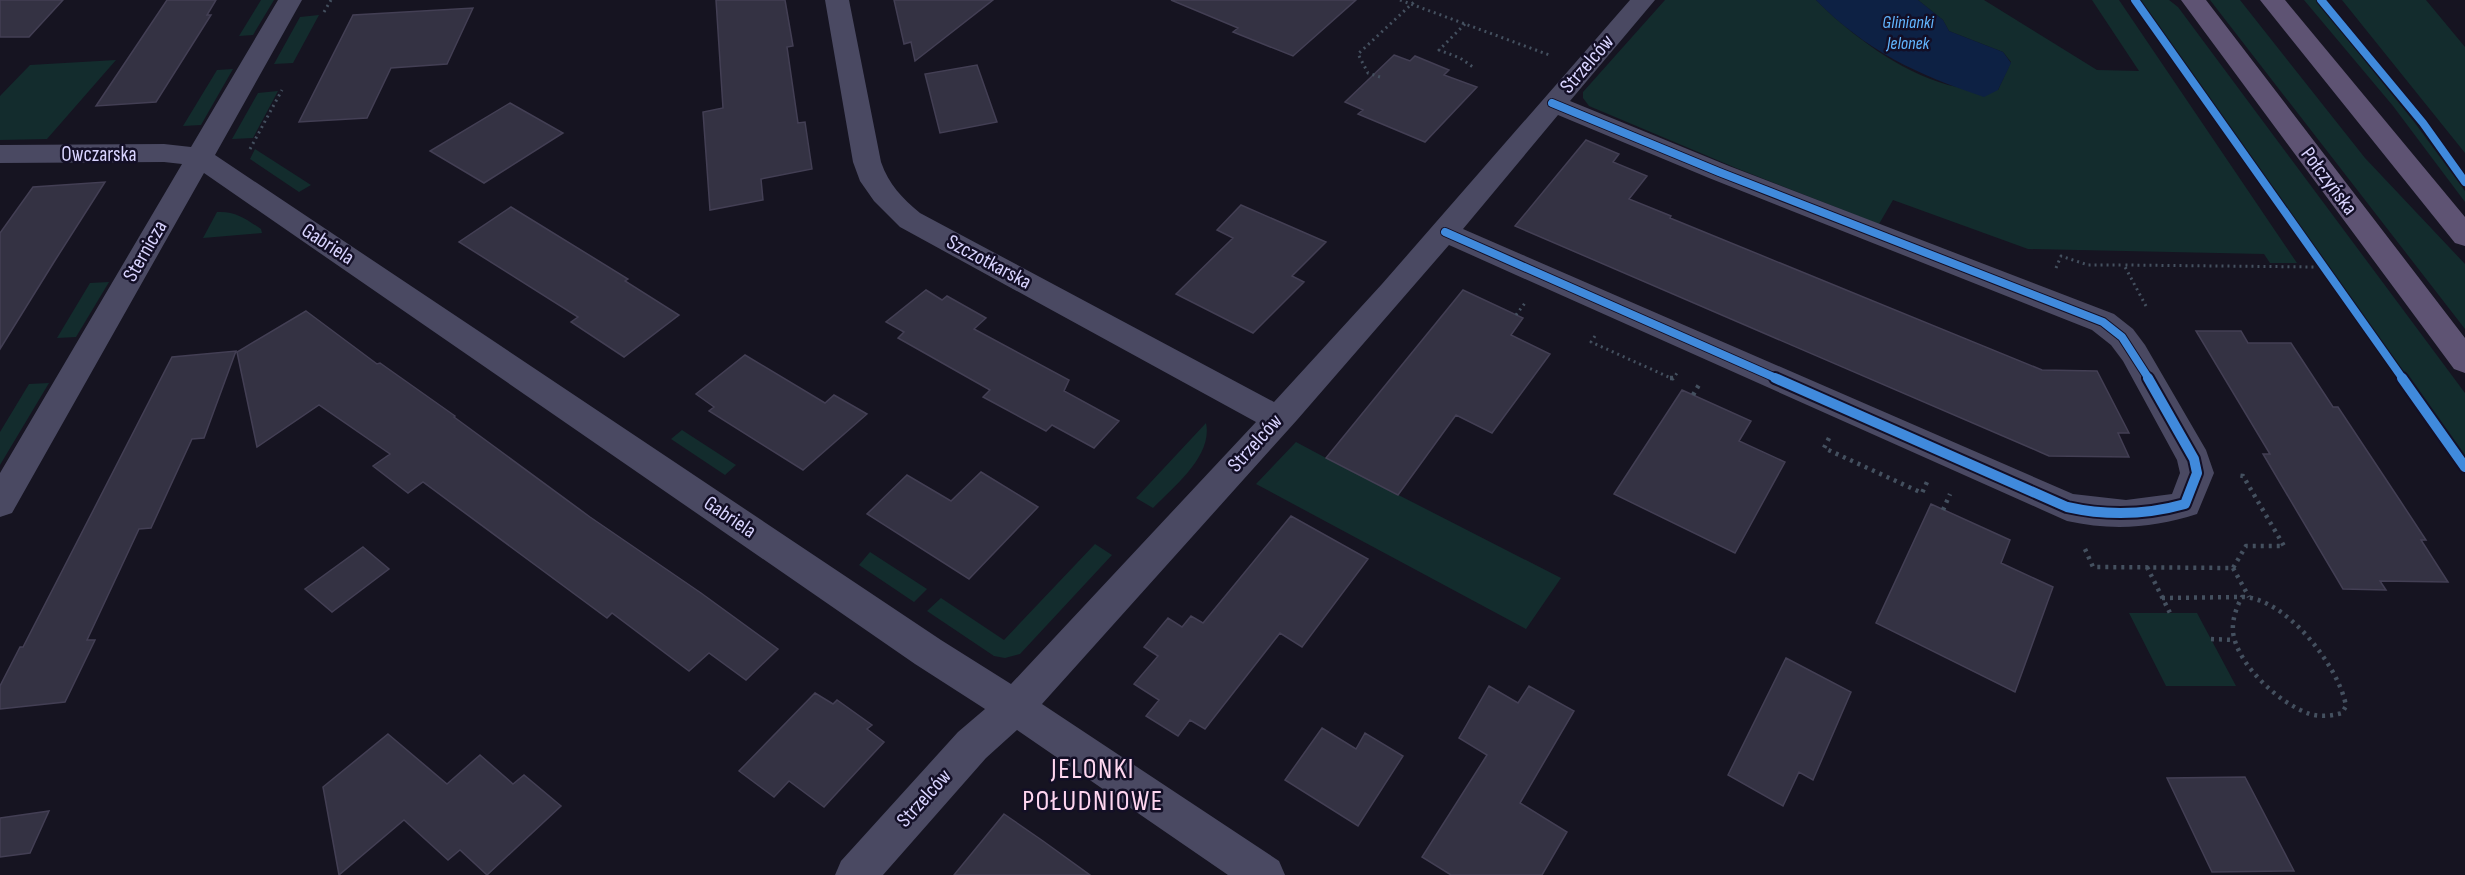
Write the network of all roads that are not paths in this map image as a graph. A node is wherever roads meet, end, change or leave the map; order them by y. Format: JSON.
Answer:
{"nodes":[{"id":1,"x":290,"y":0,"type":"edge"},
{"id":2,"x":837,"y":0,"type":"edge"},
{"id":3,"x":1643,"y":0,"type":"edge"},
{"id":4,"x":2193,"y":0,"type":"edge"},
{"id":5,"x":2272,"y":0,"type":"edge"},
{"id":6,"x":1552,"y":103,"type":"junction"},
{"id":7,"x":0,"y":154,"type":"edge"},
{"id":8,"x":199,"y":157,"type":"junction"},
{"id":9,"x":1445,"y":232,"type":"junction"},
{"id":10,"x":2465,"y":236,"type":"edge"},
{"id":11,"x":2465,"y":361,"type":"edge"},
{"id":12,"x":1277,"y":419,"type":"junction"},
{"id":13,"x":0,"y":503,"type":"edge"},
{"id":14,"x":1015,"y":707,"type":"junction"},
{"id":15,"x":856,"y":875,"type":"edge"},
{"id":16,"x":1264,"y":875,"type":"edge"}],
"edges":[{"from":1,"to":8,"type":"street","name":"Sternicza"},
{"from":2,"to":12,"type":"street","name":"Szczotkarska"},
{"from":3,"to":6,"type":"street","name":"Strzelców"},
{"from":4,"to":11,"type":"main road","name":"Połczyńska"},
{"from":5,"to":10,"type":"main road"},
{"from":6,"to":9,"type":"street","name":"Strzelców"},
{"from":6,"to":9,"type":"street"},
{"from":7,"to":8,"type":"street","name":"Owczarska"},
{"from":8,"to":13,"type":"street","name":"Sternicza"},
{"from":8,"to":14,"type":"street","name":"Gabriela"},
{"from":9,"to":12,"type":"street","name":"Strzelców"},
{"from":12,"to":14,"type":"street","name":"Strzelców"},
{"from":14,"to":15,"type":"street","name":"Strzelców"},
{"from":14,"to":16,"type":"street","name":"Gabriela"}]}
